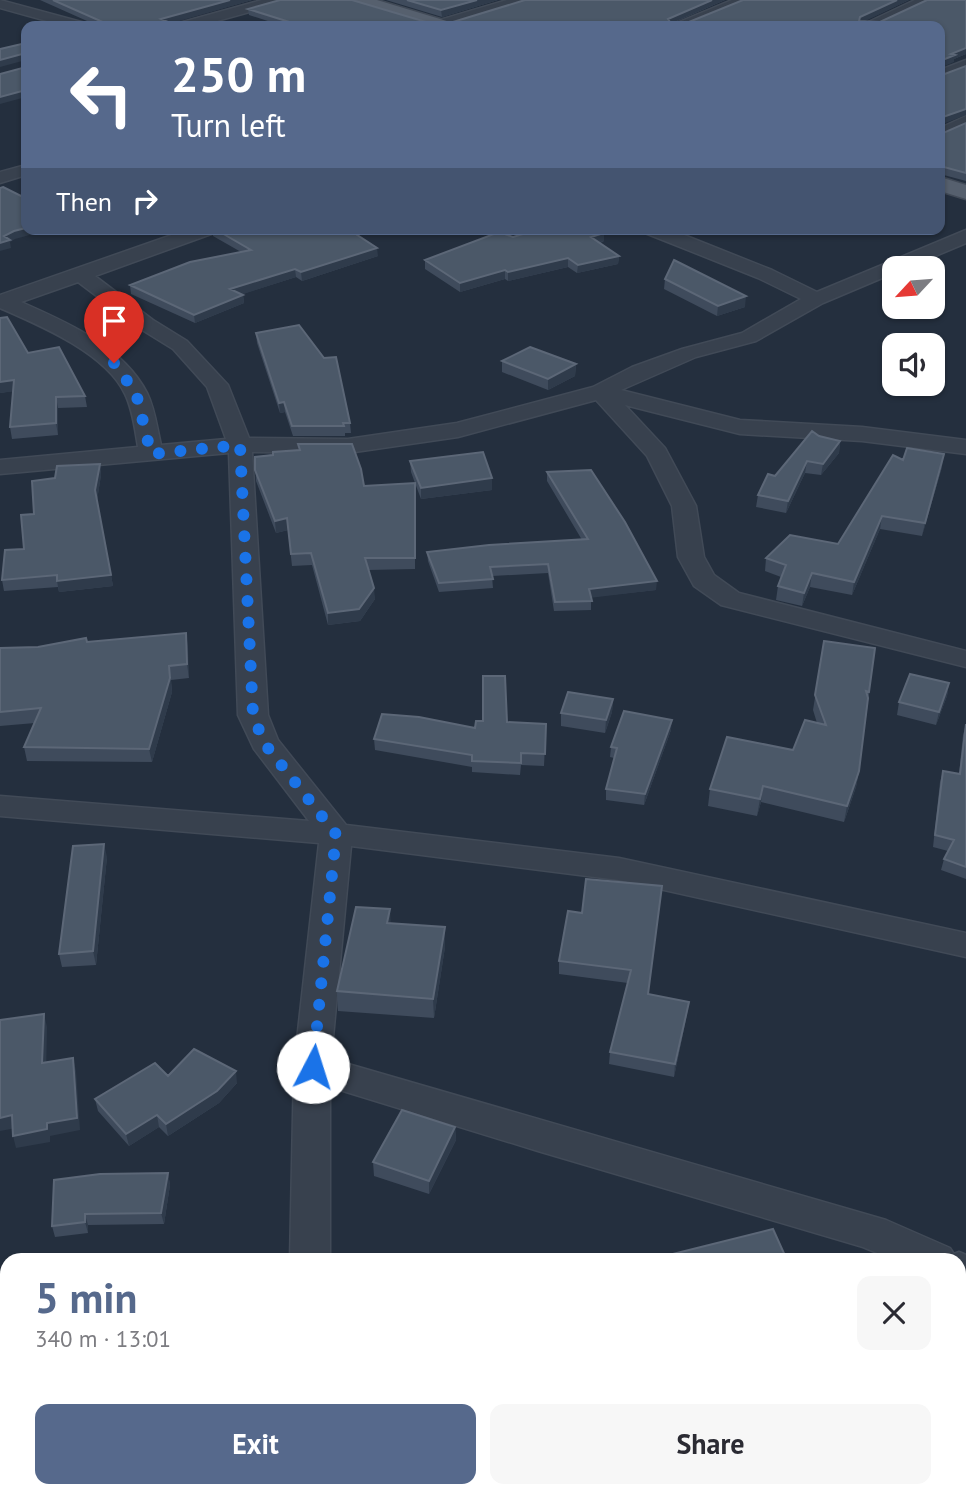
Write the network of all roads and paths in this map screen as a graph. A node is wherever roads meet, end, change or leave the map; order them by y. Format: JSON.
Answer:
{"nodes":[{"id":1,"x":277,"y":0,"type":"edge"},
{"id":2,"x":359,"y":0,"type":"edge"},
{"id":3,"x":522,"y":0,"type":"edge"},
{"id":4,"x":744,"y":0,"type":"edge"},
{"id":5,"x":926,"y":0,"type":"edge"},
{"id":6,"x":0,"y":4,"type":"edge"},
{"id":7,"x":62,"y":21,"type":"edge"},
{"id":8,"x":202,"y":21,"type":"edge"},
{"id":9,"x":428,"y":21,"type":"edge"},
{"id":10,"x":454,"y":21,"type":"edge"},
{"id":11,"x":690,"y":21,"type":"edge"},
{"id":12,"x":878,"y":21,"type":"edge"},
{"id":13,"x":966,"y":64,"type":"edge"},
{"id":14,"x":945,"y":73,"type":"edge"},
{"id":15,"x":966,"y":121,"type":"edge"},
{"id":16,"x":945,"y":132,"type":"edge"},
{"id":17,"x":945,"y":186,"type":"edge"},
{"id":18,"x":966,"y":192,"type":"edge"},
{"id":19,"x":190,"y":235,"type":"edge"},
{"id":20,"x":667,"y":235,"type":"edge"},
{"id":21,"x":966,"y":236,"type":"edge"},
{"id":22,"x":80,"y":274,"type":"junction"},
{"id":23,"x":816,"y":299,"type":"junction"},
{"id":24,"x":2,"y":301,"type":"edge"},
{"id":25,"x":601,"y":392,"type":"junction"},
{"id":26,"x":240,"y":445,"type":"junction"},
{"id":27,"x":966,"y":447,"type":"edge"},
{"id":28,"x":151,"y":454,"type":"junction"},
{"id":29,"x":4,"y":467,"type":"edge"},
{"id":30,"x":0,"y":492,"type":"edge"},
{"id":31,"x":966,"y":659,"type":"edge"},
{"id":32,"x":0,"y":806,"type":"edge"},
{"id":33,"x":336,"y":834,"type":"junction"},
{"id":34,"x":966,"y":944,"type":"edge"},
{"id":35,"x":313,"y":1067,"type":"junction"},
{"id":36,"x":310,"y":1253,"type":"edge"},
{"id":37,"x":920,"y":1253,"type":"edge"}],
"edges":[{"from":1,"to":8,"type":"street"},
{"from":2,"to":9,"type":"main road"},
{"from":3,"to":10,"type":"street"},
{"from":4,"to":11,"type":"street"},
{"from":5,"to":12,"type":"street"},
{"from":6,"to":7,"type":"street"},
{"from":13,"to":14,"type":"street"},
{"from":15,"to":16,"type":"street"},
{"from":17,"to":18,"type":"main road"},
{"from":19,"to":22,"type":"street"},
{"from":20,"to":23,"type":"street"},
{"from":21,"to":23,"type":"street"},
{"from":22,"to":24,"type":"street"},
{"from":22,"to":26,"type":"street"},
{"from":23,"to":25,"type":"street"},
{"from":24,"to":28,"type":"street"},
{"from":25,"to":26,"type":"street"},
{"from":25,"to":27,"type":"street"},
{"from":25,"to":31,"type":"street"},
{"from":26,"to":28,"type":"street"},
{"from":26,"to":33,"type":"street"},
{"from":28,"to":29,"type":"street"},
{"from":29,"to":30,"type":"street"},
{"from":32,"to":33,"type":"street"},
{"from":33,"to":34,"type":"street"},
{"from":33,"to":35,"type":"street"},
{"from":35,"to":36,"type":"street"},
{"from":35,"to":37,"type":"street"}]}
